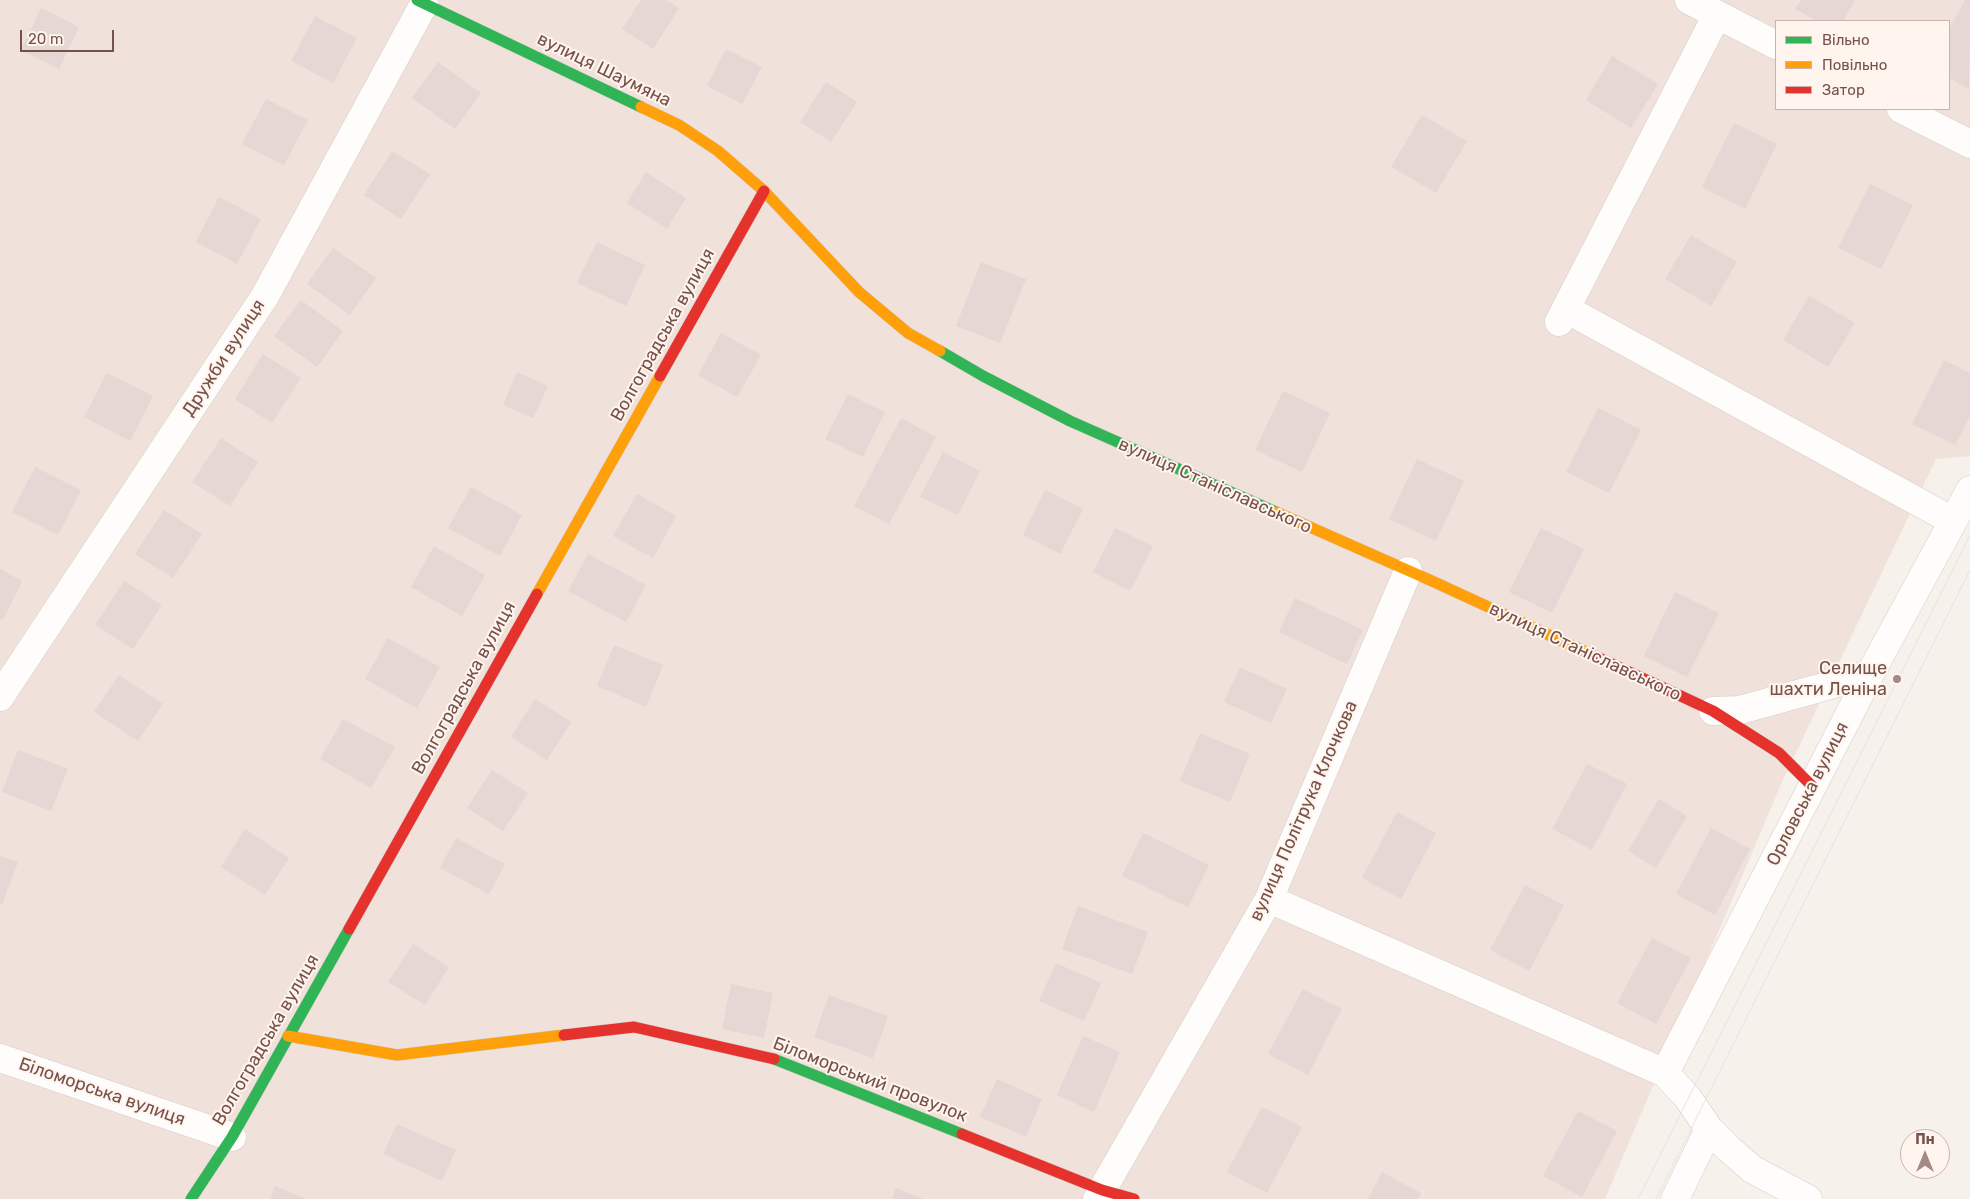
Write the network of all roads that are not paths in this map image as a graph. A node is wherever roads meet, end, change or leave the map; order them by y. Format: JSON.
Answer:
{"nodes":[{"id":1,"x":1689,"y":0,"type":"edge"},
{"id":2,"x":420,"y":2,"type":"edge"},
{"id":3,"x":1717,"y":15,"type":"junction"},
{"id":4,"x":1775,"y":44,"type":"edge"},
{"id":5,"x":1903,"y":110,"type":"edge"},
{"id":6,"x":1970,"y":144,"type":"edge"},
{"id":7,"x":764,"y":191,"type":"junction"},
{"id":8,"x":1970,"y":490,"type":"edge"},
{"id":9,"x":1954,"y":521,"type":"junction"},
{"id":10,"x":1408,"y":572,"type":"junction"},
{"id":11,"x":1870,"y":674,"type":"junction"},
{"id":12,"x":0,"y":697,"type":"edge"},
{"id":13,"x":1713,"y":711,"type":"junction"},
{"id":14,"x":1812,"y":786,"type":"junction"},
{"id":15,"x":1269,"y":898,"type":"junction"},
{"id":16,"x":288,"y":1036,"type":"junction"},
{"id":17,"x":0,"y":1058,"type":"edge"},
{"id":18,"x":1665,"y":1073,"type":"junction"},
{"id":19,"x":1709,"y":1129,"type":"junction"},
{"id":20,"x":232,"y":1137,"type":"junction"},
{"id":21,"x":1100,"y":1194,"type":"edge"},
{"id":22,"x":191,"y":1199,"type":"edge"},
{"id":23,"x":1134,"y":1199,"type":"edge"},
{"id":24,"x":1676,"y":1199,"type":"edge"},
{"id":25,"x":1808,"y":1199,"type":"edge"}],
"edges":[{"from":1,"to":3,"type":"street"},
{"from":2,"to":7,"type":"street","name":"вулиця Шаумяна"},
{"from":2,"to":12,"type":"street","name":"Дружби вулиця"},
{"from":3,"to":4,"type":"street"},
{"from":3,"to":9,"type":"street"},
{"from":5,"to":6,"type":"street"},
{"from":7,"to":10,"type":"street","name":"вулиця Станіславського"},
{"from":7,"to":16,"type":"street","name":"Волгоградська вулиця"},
{"from":8,"to":9,"type":"street","name":"Орловська вулиця"},
{"from":9,"to":11,"type":"street","name":"Орловська вулиця"},
{"from":10,"to":13,"type":"street","name":"вулиця Станіславського"},
{"from":10,"to":15,"type":"street","name":"вулиця Політрука Клочкова"},
{"from":11,"to":13,"type":"street","name":"вулиця Станіславського"},
{"from":11,"to":14,"type":"street","name":"Орловська вулиця"},
{"from":13,"to":14,"type":"street","name":"вулиця Станіславського"},
{"from":14,"to":18,"type":"street","name":"Орловська вулиця"},
{"from":15,"to":18,"type":"street"},
{"from":15,"to":21,"type":"street","name":"вулиця Політрука Клочкова"},
{"from":16,"to":20,"type":"street","name":"Волгоградська вулиця"},
{"from":16,"to":21,"type":"street","name":"Біломорський провулок"},
{"from":17,"to":20,"type":"street","name":"Біломорська вулиця"},
{"from":18,"to":19,"type":"street"},
{"from":19,"to":24,"type":"street"},
{"from":19,"to":25,"type":"street"},
{"from":20,"to":22,"type":"street","name":"Волгоградська вулиця"},
{"from":21,"to":23,"type":"street","name":"Біломорський провулок"}]}
